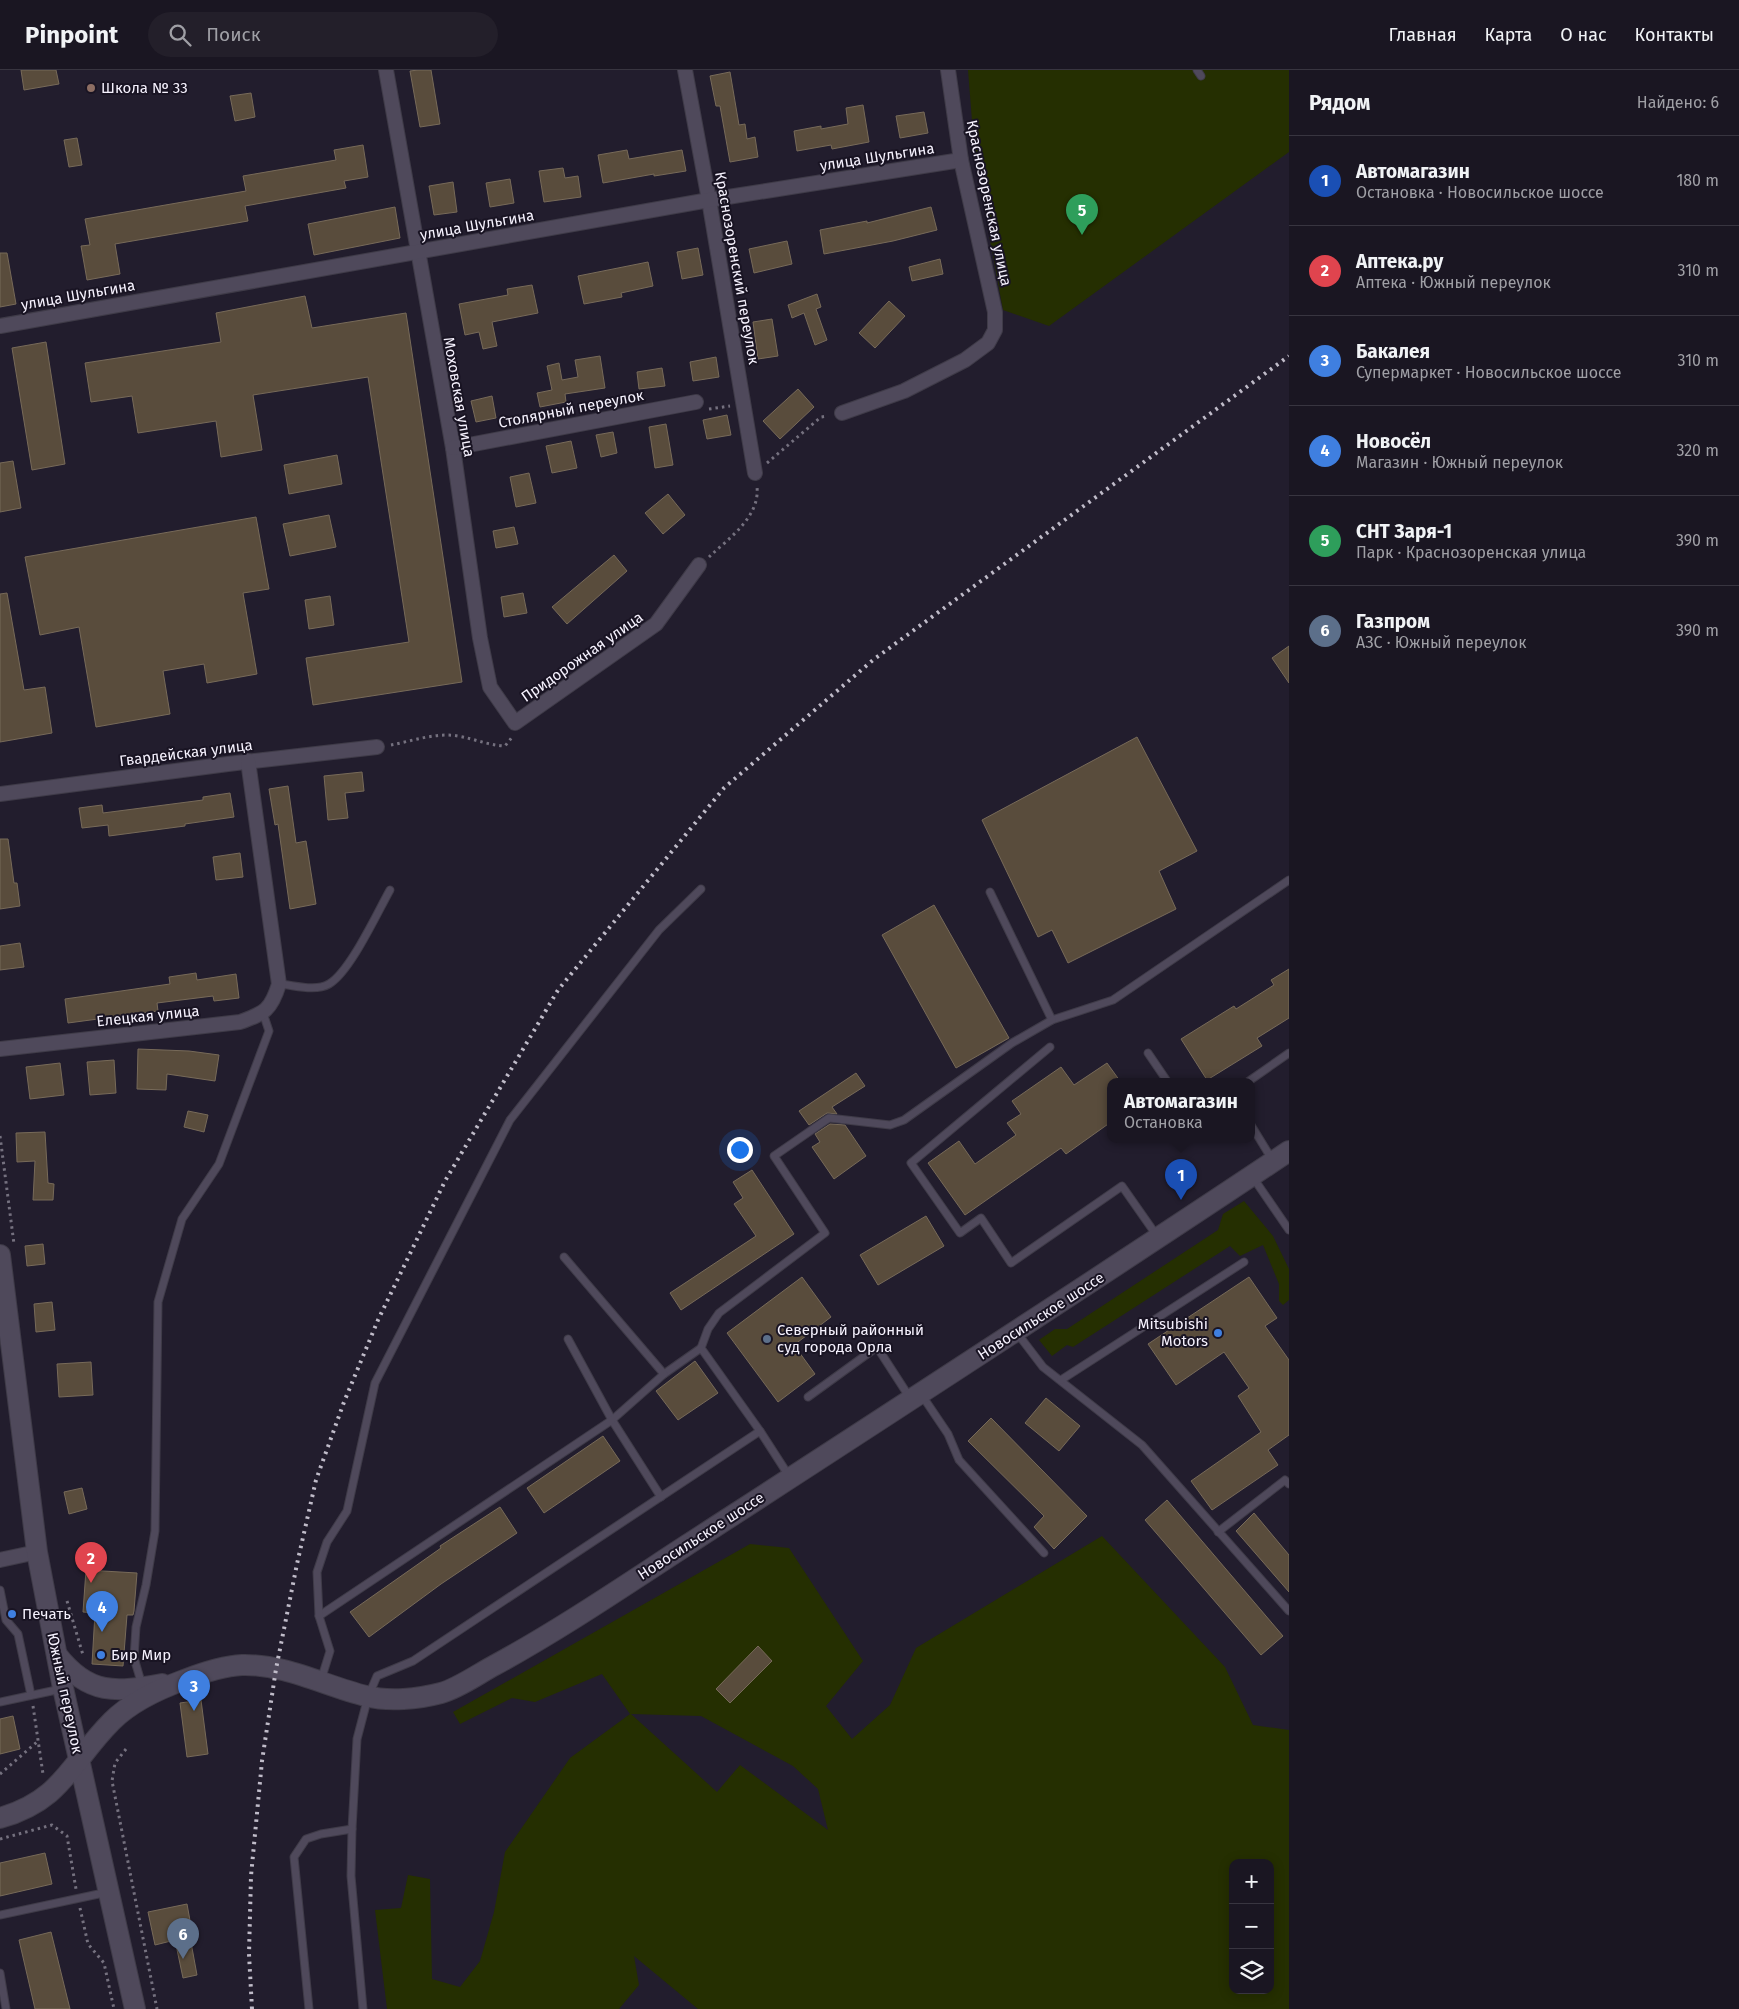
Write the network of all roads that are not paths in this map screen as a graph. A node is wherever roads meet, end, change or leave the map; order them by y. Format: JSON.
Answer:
{"nodes":[{"id":1,"x":386,"y":70,"type":"edge"},
{"id":2,"x":684,"y":70,"type":"edge"},
{"id":3,"x":948,"y":70,"type":"edge"},
{"id":4,"x":961,"y":160,"type":"junction"},
{"id":5,"x":709,"y":200,"type":"junction"},
{"id":6,"x":417,"y":252,"type":"junction"},
{"id":7,"x":0,"y":326,"type":"edge"},
{"id":8,"x":696,"y":402,"type":"road end"},
{"id":9,"x":842,"y":413,"type":"dead end"},
{"id":10,"x":453,"y":448,"type":"junction"},
{"id":11,"x":756,"y":473,"type":"dead end"},
{"id":12,"x":699,"y":566,"type":"dead end"},
{"id":13,"x":515,"y":723,"type":"joint"},
{"id":14,"x":377,"y":747,"type":"road end"},
{"id":15,"x":248,"y":761,"type":"junction"},
{"id":16,"x":0,"y":794,"type":"edge"},
{"id":17,"x":1289,"y":880,"type":"edge"},
{"id":18,"x":701,"y":889,"type":"dead end"},
{"id":19,"x":390,"y":890,"type":"dead end"},
{"id":20,"x":990,"y":892,"type":"dead end"},
{"id":21,"x":279,"y":984,"type":"junction"},
{"id":22,"x":263,"y":1013,"type":"junction"},
{"id":23,"x":1052,"y":1020,"type":"junction"},
{"id":24,"x":1050,"y":1047,"type":"dead end"},
{"id":25,"x":0,"y":1048,"type":"edge"},
{"id":26,"x":1148,"y":1053,"type":"dead end"},
{"id":27,"x":1289,"y":1053,"type":"edge"},
{"id":28,"x":1165,"y":1078,"type":"edge"},
{"id":29,"x":1253,"y":1078,"type":"edge"},
{"id":30,"x":1255,"y":1129,"type":"edge"},
{"id":31,"x":1281,"y":1156,"type":"edge"},
{"id":32,"x":1252,"y":1176,"type":"junction"},
{"id":33,"x":1289,"y":1230,"type":"edge"},
{"id":34,"x":1158,"y":1238,"type":"junction"},
{"id":35,"x":0,"y":1255,"type":"edge"},
{"id":36,"x":564,"y":1257,"type":"dead end"},
{"id":37,"x":1244,"y":1262,"type":"dead end"},
{"id":38,"x":2,"y":1286,"type":"edge"},
{"id":39,"x":1016,"y":1332,"type":"junction"},
{"id":40,"x":568,"y":1339,"type":"dead end"},
{"id":41,"x":702,"y":1348,"type":"junction"},
{"id":42,"x":664,"y":1374,"type":"junction"},
{"id":43,"x":1061,"y":1380,"type":"junction"},
{"id":44,"x":808,"y":1397,"type":"dead end"},
{"id":45,"x":916,"y":1397,"type":"junction"},
{"id":46,"x":612,"y":1420,"type":"junction"},
{"id":47,"x":760,"y":1431,"type":"junction"},
{"id":48,"x":790,"y":1478,"type":"junction"},
{"id":49,"x":1289,"y":1484,"type":"edge"},
{"id":50,"x":661,"y":1497,"type":"junction"},
{"id":51,"x":1218,"y":1532,"type":"junction"},
{"id":52,"x":37,"y":1552,"type":"junction"},
{"id":53,"x":1044,"y":1553,"type":"dead end"},
{"id":54,"x":0,"y":1560,"type":"edge"},
{"id":55,"x":0,"y":1590,"type":"edge"},
{"id":56,"x":1289,"y":1610,"type":"edge"},
{"id":57,"x":319,"y":1616,"type":"junction"},
{"id":58,"x":57,"y":1655,"type":"junction"},
{"id":59,"x":321,"y":1680,"type":"junction"},
{"id":60,"x":179,"y":1682,"type":"junction"},
{"id":61,"x":143,"y":1687,"type":"junction"},
{"id":62,"x":63,"y":1688,"type":"junction"},
{"id":63,"x":31,"y":1695,"type":"junction"},
{"id":64,"x":368,"y":1697,"type":"junction"},
{"id":65,"x":0,"y":1702,"type":"edge"},
{"id":66,"x":79,"y":1760,"type":"junction"},
{"id":67,"x":0,"y":1818,"type":"edge"},
{"id":68,"x":352,"y":1829,"type":"junction"},
{"id":69,"x":109,"y":1892,"type":"junction"},
{"id":70,"x":0,"y":1915,"type":"edge"},
{"id":71,"x":0,"y":1973,"type":"edge"},
{"id":72,"x":6,"y":2009,"type":"edge"},
{"id":73,"x":135,"y":2009,"type":"edge"},
{"id":74,"x":309,"y":2009,"type":"edge"},
{"id":75,"x":363,"y":2009,"type":"edge"}],
"edges":[{"from":1,"to":6,"type":"street","name":"Моховская улица"},
{"from":2,"to":5,"type":"street","name":"Краснозоренский переулок"},
{"from":3,"to":4,"type":"street","name":"Краснозоренская улица"},
{"from":4,"to":5,"type":"street","name":"улица Шульгина"},
{"from":4,"to":9,"type":"street","name":"Краснозоренская улица"},
{"from":5,"to":6,"type":"street","name":"улица Шульгина"},
{"from":5,"to":11,"type":"street","name":"Краснозоренский переулок"},
{"from":6,"to":7,"type":"street","name":"улица Шульгина"},
{"from":6,"to":10,"type":"street","name":"Моховская улица"},
{"from":8,"to":10,"type":"street","name":"Столярный переулок"},
{"from":10,"to":13,"type":"street","name":"Моховская улица"},
{"from":12,"to":13,"type":"street","name":"Придорожная улица"},
{"from":14,"to":15,"type":"street","name":"Гвардейская улица"},
{"from":15,"to":16,"type":"street","name":"Гвардейская улица"},
{"from":15,"to":21,"type":"street"},
{"from":17,"to":23,"type":"lane"},
{"from":18,"to":57,"type":"lane"},
{"from":19,"to":21,"type":"lane"},
{"from":20,"to":23,"type":"lane"},
{"from":21,"to":22,"type":"street"},
{"from":22,"to":25,"type":"street","name":"Елецкая улица"},
{"from":22,"to":61,"type":"lane"},
{"from":23,"to":41,"type":"lane"},
{"from":24,"to":34,"type":"lane"},
{"from":26,"to":28,"type":"lane"},
{"from":27,"to":29,"type":"lane"},
{"from":30,"to":31,"type":"lane"},
{"from":31,"to":32,"type":"street","name":"Новосильское шоссе"},
{"from":32,"to":33,"type":"lane"},
{"from":32,"to":34,"type":"street","name":"Новосильское шоссе"},
{"from":34,"to":39,"type":"street","name":"Новосильское шоссе"},
{"from":35,"to":38,"type":"street","name":"Южный переулок"},
{"from":36,"to":42,"type":"lane"},
{"from":37,"to":43,"type":"lane"},
{"from":38,"to":52,"type":"street","name":"Южный переулок"},
{"from":39,"to":43,"type":"lane"},
{"from":39,"to":45,"type":"street","name":"Новосильское шоссе"},
{"from":40,"to":46,"type":"lane"},
{"from":41,"to":42,"type":"lane"},
{"from":41,"to":47,"type":"lane"},
{"from":42,"to":46,"type":"lane"},
{"from":43,"to":51,"type":"lane"},
{"from":44,"to":45,"type":"lane"},
{"from":45,"to":48,"type":"street","name":"Новосильское шоссе"},
{"from":45,"to":53,"type":"lane"},
{"from":46,"to":50,"type":"lane"},
{"from":46,"to":57,"type":"lane"},
{"from":47,"to":48,"type":"lane"},
{"from":47,"to":50,"type":"lane"},
{"from":48,"to":64,"type":"street","name":"Новосильское шоссе"},
{"from":49,"to":51,"type":"lane"},
{"from":50,"to":64,"type":"lane"},
{"from":51,"to":56,"type":"lane"},
{"from":52,"to":54,"type":"street"},
{"from":52,"to":58,"type":"street","name":"Южный переулок"},
{"from":55,"to":63,"type":"lane"},
{"from":57,"to":59,"type":"lane"},
{"from":58,"to":61,"type":"street"},
{"from":58,"to":62,"type":"street","name":"Южный переулок"},
{"from":59,"to":60,"type":"street","name":"Новосильское шоссе"},
{"from":59,"to":64,"type":"street","name":"Новосильское шоссе"},
{"from":60,"to":61,"type":"street"},
{"from":60,"to":66,"type":"street","name":"Новосильское шоссе"},
{"from":62,"to":63,"type":"lane"},
{"from":62,"to":66,"type":"street","name":"Южный переулок"},
{"from":63,"to":65,"type":"lane"},
{"from":64,"to":68,"type":"lane"},
{"from":66,"to":67,"type":"street","name":"Новосильское шоссе"},
{"from":66,"to":69,"type":"street","name":"Южный переулок"},
{"from":68,"to":74,"type":"lane"},
{"from":68,"to":75,"type":"lane"},
{"from":69,"to":70,"type":"lane"},
{"from":69,"to":73,"type":"street","name":"Южный переулок"},
{"from":71,"to":72,"type":"lane"}]}
